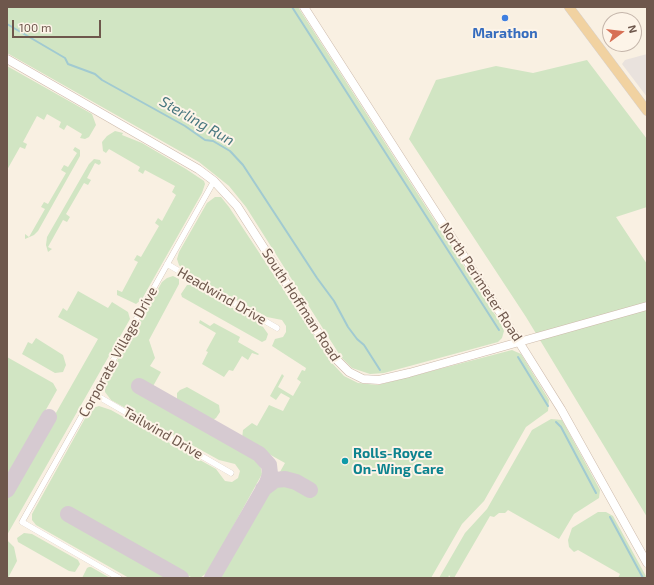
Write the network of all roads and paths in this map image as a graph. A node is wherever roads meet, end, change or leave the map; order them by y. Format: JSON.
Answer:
{"nodes":[{"id":1,"x":304,"y":7,"type":"edge"},
{"id":2,"x":569,"y":7,"type":"edge"},
{"id":3,"x":7,"y":59,"type":"edge"},
{"id":4,"x":647,"y":111,"type":"edge"},
{"id":5,"x":214,"y":180,"type":"junction"},
{"id":6,"x":167,"y":264,"type":"junction"},
{"id":7,"x":647,"y":306,"type":"edge"},
{"id":8,"x":277,"y":328,"type":"dead end"},
{"id":9,"x":519,"y":342,"type":"junction"},
{"id":10,"x":94,"y":394,"type":"junction"},
{"id":11,"x":231,"y":472,"type":"dead end"},
{"id":12,"x":647,"y":563,"type":"edge"},
{"id":13,"x":120,"y":578,"type":"edge"}],
"edges":[{"from":1,"to":9,"type":"street","name":"North Perimeter Road"},
{"from":2,"to":4,"type":"main road"},
{"from":3,"to":5,"type":"street","name":"South Hoffman Road"},
{"from":5,"to":6,"type":"street","name":"Corporate Village Drive"},
{"from":5,"to":9,"type":"street","name":"South Hoffman Road"},
{"from":6,"to":8,"type":"street","name":"Headwind Drive"},
{"from":6,"to":10,"type":"street","name":"Corporate Village Drive"},
{"from":7,"to":9,"type":"street","name":"South Hoffman Road"},
{"from":9,"to":12,"type":"street","name":"North Perimeter Road"},
{"from":10,"to":11,"type":"street","name":"Tailwind Drive"},
{"from":10,"to":13,"type":"street","name":"Corporate Village Drive"}]}
